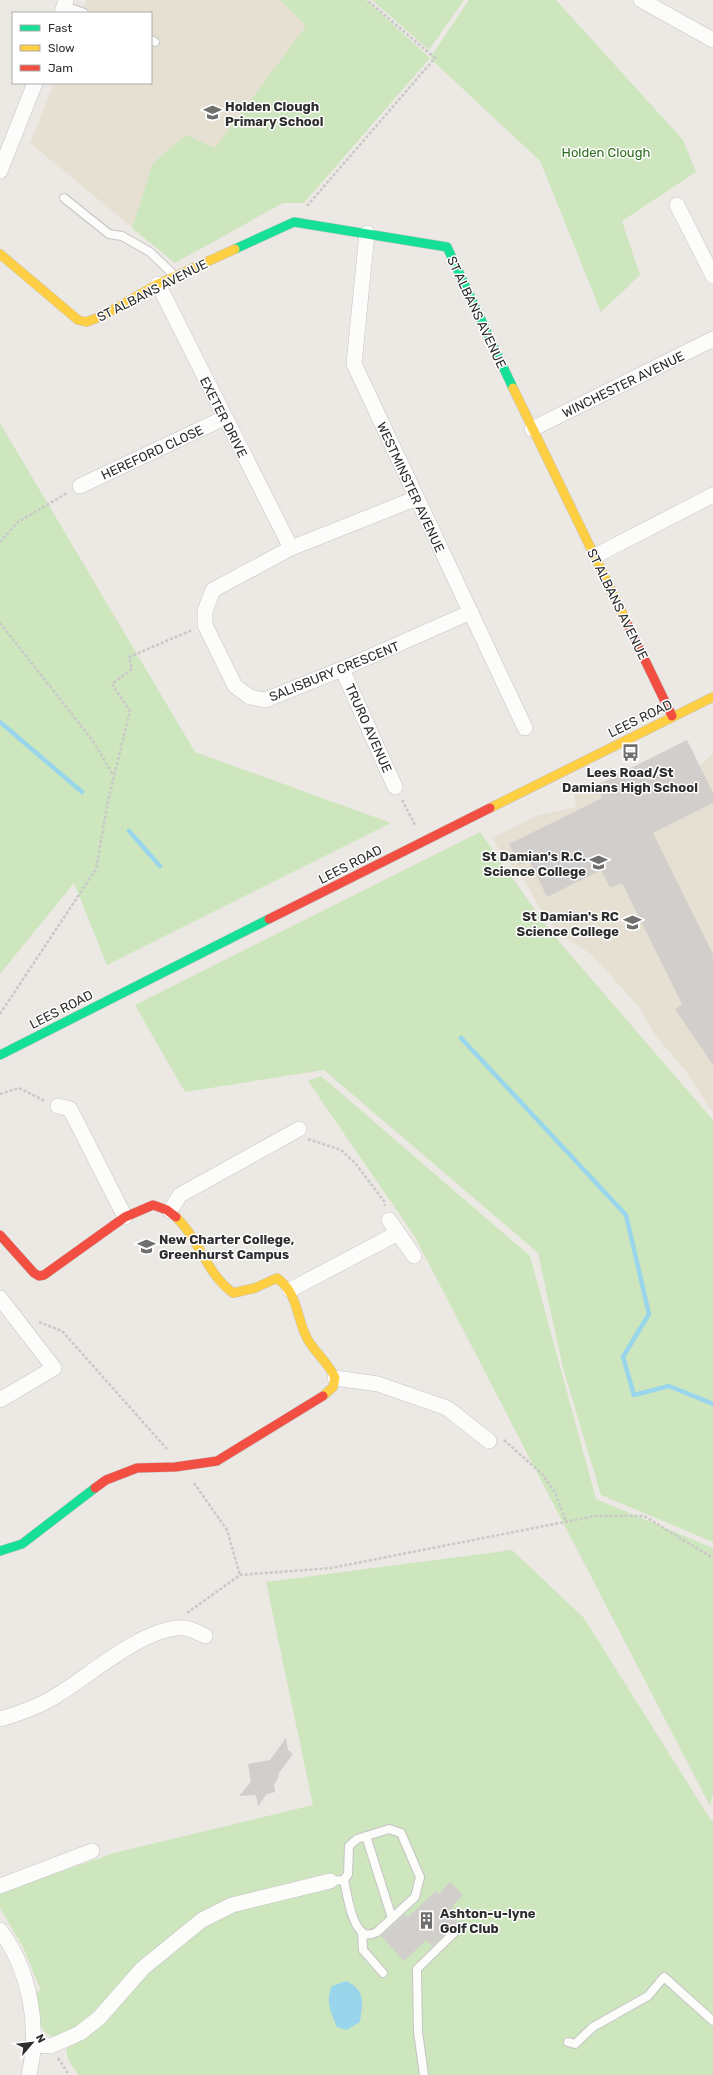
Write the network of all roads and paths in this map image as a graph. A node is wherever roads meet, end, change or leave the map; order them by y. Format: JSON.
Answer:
{"nodes":[{"id":1,"x":367,"y":0,"type":"edge"},
{"id":2,"x":641,"y":0,"type":"edge"},
{"id":3,"x":65,"y":6,"type":"edge"},
{"id":4,"x":81,"y":12,"type":"edge"},
{"id":5,"x":713,"y":40,"type":"edge"},
{"id":6,"x":35,"y":84,"type":"edge"},
{"id":7,"x":0,"y":171,"type":"edge"},
{"id":8,"x":64,"y":198,"type":"dead end"},
{"id":9,"x":678,"y":205,"type":"dead end"},
{"id":10,"x":294,"y":222,"type":"junction"},
{"id":11,"x":367,"y":233,"type":"junction"},
{"id":12,"x":0,"y":254,"type":"edge"},
{"id":13,"x":176,"y":276,"type":"junction"},
{"id":14,"x":713,"y":276,"type":"edge"},
{"id":15,"x":158,"y":284,"type":"junction"},
{"id":16,"x":713,"y":339,"type":"edge"},
{"id":17,"x":224,"y":418,"type":"junction"},
{"id":18,"x":532,"y":429,"type":"junction"},
{"id":19,"x":80,"y":486,"type":"joint"},
{"id":20,"x":713,"y":495,"type":"edge"},
{"id":21,"x":417,"y":498,"type":"junction"},
{"id":22,"x":0,"y":542,"type":"edge"},
{"id":23,"x":291,"y":548,"type":"junction"},
{"id":24,"x":595,"y":556,"type":"junction"},
{"id":25,"x":471,"y":612,"type":"junction"},
{"id":26,"x":0,"y":623,"type":"edge"},
{"id":27,"x":205,"y":625,"type":"junction"},
{"id":28,"x":342,"y":670,"type":"junction"},
{"id":29,"x":710,"y":701,"type":"edge"},
{"id":30,"x":672,"y":716,"type":"junction"},
{"id":31,"x":525,"y":728,"type":"dead end"},
{"id":32,"x":114,"y":775,"type":"junction"},
{"id":33,"x":395,"y":787,"type":"dead end"},
{"id":34,"x":403,"y":802,"type":"dead end"},
{"id":35,"x":411,"y":818,"type":"dead end"},
{"id":36,"x":0,"y":1014,"type":"edge"},
{"id":37,"x":0,"y":1055,"type":"edge"},
{"id":38,"x":0,"y":1094,"type":"edge"},
{"id":39,"x":58,"y":1106,"type":"joint"},
{"id":40,"x":299,"y":1129,"type":"joint"},
{"id":41,"x":170,"y":1211,"type":"junction"},
{"id":42,"x":125,"y":1217,"type":"junction"},
{"id":43,"x":389,"y":1220,"type":"joint"},
{"id":44,"x":398,"y":1233,"type":"junction"},
{"id":45,"x":0,"y":1235,"type":"edge"},
{"id":46,"x":414,"y":1256,"type":"dead end"},
{"id":47,"x":290,"y":1290,"type":"junction"},
{"id":48,"x":0,"y":1298,"type":"edge"},
{"id":49,"x":35,"y":1321,"type":"dead end"},
{"id":50,"x":335,"y":1378,"type":"junction"},
{"id":51,"x":0,"y":1400,"type":"edge"},
{"id":52,"x":489,"y":1441,"type":"joint"},
{"id":53,"x":182,"y":1466,"type":"junction"},
{"id":54,"x":566,"y":1522,"type":"junction"},
{"id":55,"x":0,"y":1551,"type":"edge"},
{"id":56,"x":713,"y":1558,"type":"edge"},
{"id":57,"x":240,"y":1575,"type":"junction"},
{"id":58,"x":186,"y":1628,"type":"junction"},
{"id":59,"x":205,"y":1636,"type":"dead end"},
{"id":60,"x":0,"y":1719,"type":"edge"},
{"id":61,"x":366,"y":1836,"type":"junction"},
{"id":62,"x":92,"y":1851,"type":"dead end"},
{"id":63,"x":337,"y":1880,"type":"junction"},
{"id":64,"x":0,"y":1886,"type":"edge"},
{"id":65,"x":392,"y":1918,"type":"junction"},
{"id":66,"x":461,"y":1926,"type":"dead end"},
{"id":67,"x":0,"y":1930,"type":"edge"},
{"id":68,"x":362,"y":1932,"type":"junction"},
{"id":69,"x":383,"y":1973,"type":"dead end"},
{"id":70,"x":713,"y":2021,"type":"edge"},
{"id":71,"x":568,"y":2042,"type":"dead end"},
{"id":72,"x":34,"y":2045,"type":"junction"},
{"id":73,"x":51,"y":2046,"type":"junction"},
{"id":74,"x":29,"y":2075,"type":"edge"},
{"id":75,"x":69,"y":2075,"type":"edge"},
{"id":76,"x":424,"y":2075,"type":"edge"}],
"edges":[{"from":1,"to":10,"type":"path"},
{"from":2,"to":5,"type":"street"},
{"from":3,"to":4,"type":"lane"},
{"from":6,"to":7,"type":"street"},
{"from":8,"to":13,"type":"lane"},
{"from":9,"to":14,"type":"street"},
{"from":10,"to":11,"type":"street","name":"ST ALBANS AVENUE"},
{"from":10,"to":13,"type":"street","name":"ST ALBANS AVENUE"},
{"from":11,"to":18,"type":"street","name":"ST ALBANS AVENUE"},
{"from":11,"to":21,"type":"street","name":"WESTMINSTER AVENUE"},
{"from":12,"to":15,"type":"street","name":"ST ALBANS AVENUE"},
{"from":13,"to":15,"type":"street","name":"ST ALBANS AVENUE"},
{"from":15,"to":17,"type":"street","name":"EXETER DRIVE"},
{"from":16,"to":18,"type":"street","name":"WINCHESTER AVENUE"},
{"from":17,"to":19,"type":"street","name":"HEREFORD CLOSE"},
{"from":17,"to":23,"type":"street","name":"EXETER DRIVE"},
{"from":18,"to":24,"type":"street","name":"ST ALBANS AVENUE"},
{"from":19,"to":22,"type":"path"},
{"from":20,"to":24,"type":"street"},
{"from":21,"to":23,"type":"street"},
{"from":21,"to":25,"type":"street","name":"WESTMINSTER AVENUE"},
{"from":23,"to":27,"type":"street"},
{"from":24,"to":30,"type":"street","name":"ST ALBANS AVENUE"},
{"from":25,"to":28,"type":"street","name":"SALISBURY CRESCENT"},
{"from":25,"to":31,"type":"street","name":"WESTMINSTER AVENUE"},
{"from":26,"to":32,"type":"path"},
{"from":27,"to":28,"type":"street","name":"SALISBURY CRESCENT"},
{"from":27,"to":32,"type":"path"},
{"from":28,"to":33,"type":"street","name":"TRURO AVENUE"},
{"from":29,"to":30,"type":"street","name":"LEES ROAD"},
{"from":30,"to":37,"type":"street","name":"LEES ROAD"},
{"from":32,"to":36,"type":"path"},
{"from":34,"to":35,"type":"path"},
{"from":38,"to":39,"type":"path"},
{"from":39,"to":42,"type":"street"},
{"from":40,"to":41,"type":"street"},
{"from":40,"to":43,"type":"path"},
{"from":41,"to":42,"type":"street"},
{"from":41,"to":47,"type":"street"},
{"from":42,"to":45,"type":"street"},
{"from":43,"to":44,"type":"street"},
{"from":44,"to":46,"type":"street"},
{"from":44,"to":47,"type":"street"},
{"from":47,"to":50,"type":"street"},
{"from":48,"to":51,"type":"street"},
{"from":49,"to":53,"type":"path"},
{"from":50,"to":52,"type":"street"},
{"from":50,"to":53,"type":"street"},
{"from":52,"to":54,"type":"path"},
{"from":53,"to":55,"type":"street"},
{"from":53,"to":57,"type":"path"},
{"from":54,"to":56,"type":"path"},
{"from":54,"to":57,"type":"path"},
{"from":57,"to":58,"type":"path"},
{"from":58,"to":59,"type":"street"},
{"from":58,"to":60,"type":"street"},
{"from":61,"to":63,"type":"lane"},
{"from":61,"to":65,"type":"lane"},
{"from":61,"to":65,"type":"lane"},
{"from":62,"to":64,"type":"street"},
{"from":63,"to":68,"type":"lane"},
{"from":63,"to":73,"type":"street"},
{"from":65,"to":68,"type":"lane"},
{"from":66,"to":76,"type":"lane"},
{"from":67,"to":72,"type":"street"},
{"from":68,"to":69,"type":"lane"},
{"from":70,"to":71,"type":"lane"},
{"from":72,"to":73,"type":"street"},
{"from":72,"to":74,"type":"street"},
{"from":73,"to":75,"type":"path"}]}
